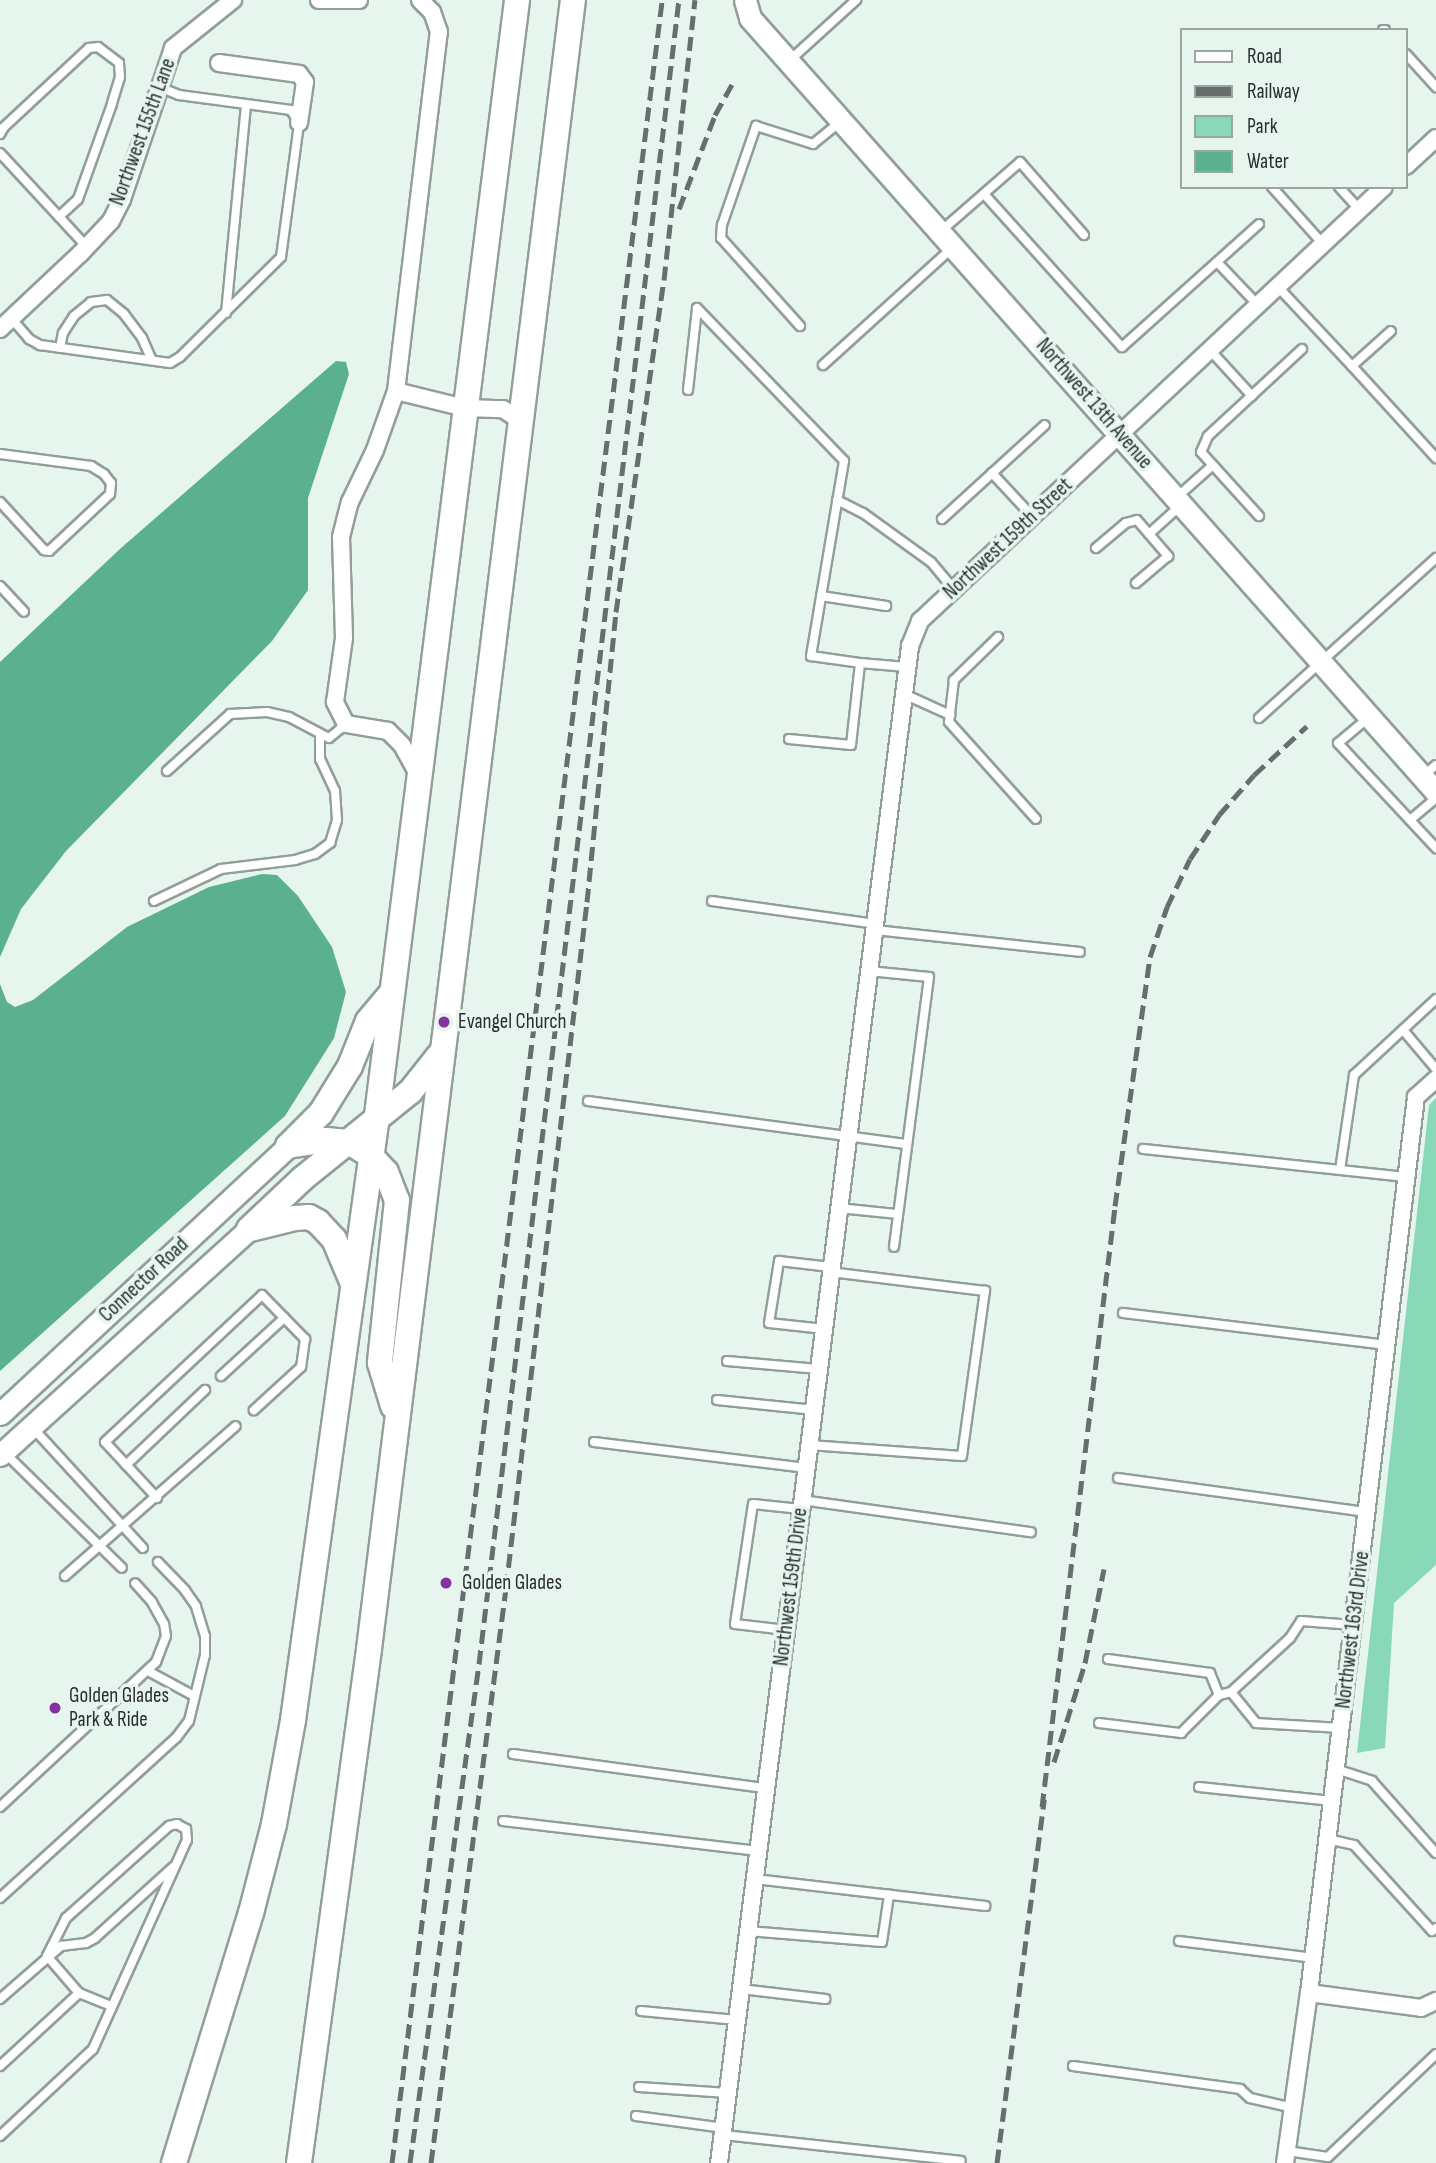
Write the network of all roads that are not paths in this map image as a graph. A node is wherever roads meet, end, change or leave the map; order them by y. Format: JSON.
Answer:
{"nodes":[{"id":1,"x":233,"y":0,"type":"edge"},
{"id":2,"x":319,"y":0,"type":"edge"},
{"id":3,"x":359,"y":0,"type":"edge"},
{"id":4,"x":420,"y":0,"type":"edge"},
{"id":5,"x":517,"y":0,"type":"edge"},
{"id":6,"x":573,"y":0,"type":"edge"},
{"id":7,"x":856,"y":0,"type":"edge"},
{"id":8,"x":747,"y":9,"type":"edge"},
{"id":9,"x":1408,"y":56,"type":"edge"},
{"id":10,"x":789,"y":61,"type":"junction"},
{"id":11,"x":219,"y":63,"type":"dead end"},
{"id":12,"x":158,"y":87,"type":"junction"},
{"id":13,"x":1436,"y":87,"type":"edge"},
{"id":14,"x":246,"y":104,"type":"junction"},
{"id":15,"x":843,"y":120,"type":"junction"},
{"id":16,"x":299,"y":122,"type":"junction"},
{"id":17,"x":0,"y":134,"type":"edge"},
{"id":18,"x":1436,"y":138,"type":"edge"},
{"id":19,"x":0,"y":153,"type":"edge"},
{"id":20,"x":1408,"y":164,"type":"edge"},
{"id":21,"x":1274,"y":189,"type":"edge"},
{"id":22,"x":1341,"y":189,"type":"edge"},
{"id":23,"x":1382,"y":189,"type":"edge"},
{"id":24,"x":984,"y":194,"type":"junction"},
{"id":25,"x":1360,"y":210,"type":"junction"},
{"id":26,"x":59,"y":217,"type":"junction"},
{"id":27,"x":1259,"y":224,"type":"dead end"},
{"id":28,"x":1084,"y":235,"type":"dead end"},
{"id":29,"x":948,"y":238,"type":"junction"},
{"id":30,"x":1323,"y":244,"type":"junction"},
{"id":31,"x":87,"y":247,"type":"junction"},
{"id":32,"x":1217,"y":261,"type":"junction"},
{"id":33,"x":1278,"y":287,"type":"junction"},
{"id":34,"x":1258,"y":305,"type":"junction"},
{"id":35,"x":226,"y":313,"type":"junction"},
{"id":36,"x":6,"y":323,"type":"edge"},
{"id":37,"x":800,"y":326,"type":"dead end"},
{"id":38,"x":1391,"y":331,"type":"dead end"},
{"id":39,"x":60,"y":348,"type":"junction"},
{"id":40,"x":1302,"y":349,"type":"dead end"},
{"id":41,"x":1210,"y":350,"type":"junction"},
{"id":42,"x":152,"y":360,"type":"junction"},
{"id":43,"x":823,"y":365,"type":"dead end"},
{"id":44,"x":1352,"y":366,"type":"junction"},
{"id":45,"x":688,"y":390,"type":"dead end"},
{"id":46,"x":397,"y":391,"type":"junction"},
{"id":47,"x":1252,"y":396,"type":"junction"},
{"id":48,"x":465,"y":408,"type":"junction"},
{"id":49,"x":521,"y":421,"type":"junction"},
{"id":50,"x":1045,"y":425,"type":"dead end"},
{"id":51,"x":1120,"y":434,"type":"junction"},
{"id":52,"x":0,"y":454,"type":"edge"},
{"id":53,"x":1436,"y":458,"type":"edge"},
{"id":54,"x":1213,"y":465,"type":"junction"},
{"id":55,"x":992,"y":473,"type":"junction"},
{"id":56,"x":837,"y":500,"type":"junction"},
{"id":57,"x":1179,"y":501,"type":"junction"},
{"id":58,"x":0,"y":502,"type":"edge"},
{"id":59,"x":1032,"y":516,"type":"junction"},
{"id":60,"x":1259,"y":516,"type":"dead end"},
{"id":61,"x":942,"y":519,"type":"dead end"},
{"id":62,"x":1149,"y":534,"type":"junction"},
{"id":63,"x":1096,"y":548,"type":"dead end"},
{"id":64,"x":1436,"y":558,"type":"edge"},
{"id":65,"x":1136,"y":583,"type":"dead end"},
{"id":66,"x":0,"y":586,"type":"edge"},
{"id":67,"x":954,"y":589,"type":"junction"},
{"id":68,"x":821,"y":596,"type":"junction"},
{"id":69,"x":886,"y":606,"type":"dead end"},
{"id":70,"x":24,"y":612,"type":"dead end"},
{"id":71,"x":998,"y":637,"type":"dead end"},
{"id":72,"x":1321,"y":662,"type":"junction"},
{"id":73,"x":860,"y":663,"type":"junction"},
{"id":74,"x":907,"y":667,"type":"junction"},
{"id":75,"x":904,"y":694,"type":"junction"},
{"id":76,"x":950,"y":715,"type":"junction"},
{"id":77,"x":1369,"y":717,"type":"junction"},
{"id":78,"x":344,"y":718,"type":"junction"},
{"id":79,"x":1259,"y":718,"type":"dead end"},
{"id":80,"x":320,"y":734,"type":"junction"},
{"id":81,"x":789,"y":739,"type":"dead end"},
{"id":82,"x":167,"y":771,"type":"dead end"},
{"id":83,"x":418,"y":774,"type":"junction"},
{"id":84,"x":1431,"y":778,"type":"edge"},
{"id":85,"x":1436,"y":798,"type":"edge"},
{"id":86,"x":1036,"y":819,"type":"dead end"},
{"id":87,"x":1410,"y":820,"type":"junction"},
{"id":88,"x":1436,"y":848,"type":"edge"},
{"id":89,"x":154,"y":901,"type":"dead end"},
{"id":90,"x":712,"y":901,"type":"dead end"},
{"id":91,"x":875,"y":927,"type":"junction"},
{"id":92,"x":1080,"y":952,"type":"dead end"},
{"id":93,"x":869,"y":971,"type":"junction"},
{"id":94,"x":391,"y":994,"type":"junction"},
{"id":95,"x":1436,"y":999,"type":"edge"},
{"id":96,"x":863,"y":1012,"type":"joint"},
{"id":97,"x":1403,"y":1030,"type":"junction"},
{"id":98,"x":441,"y":1054,"type":"junction"},
{"id":99,"x":1436,"y":1069,"type":"edge"},
{"id":100,"x":1436,"y":1079,"type":"edge"},
{"id":101,"x":588,"y":1101,"type":"dead end"},
{"id":102,"x":376,"y":1123,"type":"junction"},
{"id":103,"x":848,"y":1137,"type":"junction"},
{"id":104,"x":907,"y":1143,"type":"junction"},
{"id":105,"x":288,"y":1146,"type":"junction"},
{"id":106,"x":360,"y":1149,"type":"junction"},
{"id":107,"x":1143,"y":1149,"type":"dead end"},
{"id":108,"x":1340,"y":1170,"type":"junction"},
{"id":109,"x":1407,"y":1177,"type":"junction"},
{"id":110,"x":838,"y":1208,"type":"junction"},
{"id":111,"x":897,"y":1214,"type":"junction"},
{"id":112,"x":249,"y":1229,"type":"junction"},
{"id":113,"x":894,"y":1247,"type":"dead end"},
{"id":114,"x":831,"y":1270,"type":"junction"},
{"id":115,"x":354,"y":1284,"type":"junction"},
{"id":116,"x":1123,"y":1313,"type":"dead end"},
{"id":117,"x":284,"y":1318,"type":"junction"},
{"id":118,"x":824,"y":1329,"type":"junction"},
{"id":119,"x":1387,"y":1345,"type":"junction"},
{"id":120,"x":727,"y":1360,"type":"dead end"},
{"id":121,"x":819,"y":1369,"type":"junction"},
{"id":122,"x":221,"y":1376,"type":"dead end"},
{"id":123,"x":205,"y":1390,"type":"dead end"},
{"id":124,"x":717,"y":1400,"type":"dead end"},
{"id":125,"x":5,"y":1409,"type":"edge"},
{"id":126,"x":254,"y":1410,"type":"dead end"},
{"id":127,"x":814,"y":1410,"type":"junction"},
{"id":128,"x":396,"y":1417,"type":"junction"},
{"id":129,"x":236,"y":1426,"type":"dead end"},
{"id":130,"x":32,"y":1427,"type":"junction"},
{"id":131,"x":594,"y":1442,"type":"dead end"},
{"id":132,"x":809,"y":1445,"type":"junction"},
{"id":133,"x":1,"y":1451,"type":"edge"},
{"id":134,"x":126,"y":1465,"type":"junction"},
{"id":135,"x":806,"y":1468,"type":"junction"},
{"id":136,"x":1118,"y":1478,"type":"dead end"},
{"id":137,"x":157,"y":1498,"type":"junction"},
{"id":138,"x":802,"y":1505,"type":"junction"},
{"id":139,"x":1367,"y":1512,"type":"junction"},
{"id":140,"x":122,"y":1527,"type":"junction"},
{"id":141,"x":1031,"y":1532,"type":"dead end"},
{"id":142,"x":98,"y":1545,"type":"junction"},
{"id":143,"x":144,"y":1548,"type":"dead end"},
{"id":144,"x":158,"y":1562,"type":"dead end"},
{"id":145,"x":122,"y":1568,"type":"dead end"},
{"id":146,"x":65,"y":1576,"type":"dead end"},
{"id":147,"x":135,"y":1583,"type":"dead end"},
{"id":148,"x":1353,"y":1625,"type":"junction"},
{"id":149,"x":786,"y":1630,"type":"junction"},
{"id":150,"x":1108,"y":1659,"type":"dead end"},
{"id":151,"x":148,"y":1671,"type":"junction"},
{"id":152,"x":1231,"y":1692,"type":"junction"},
{"id":153,"x":1219,"y":1695,"type":"junction"},
{"id":154,"x":194,"y":1696,"type":"junction"},
{"id":155,"x":1099,"y":1723,"type":"dead end"},
{"id":156,"x":1341,"y":1728,"type":"junction"},
{"id":157,"x":513,"y":1754,"type":"dead end"},
{"id":158,"x":1336,"y":1769,"type":"junction"},
{"id":159,"x":1199,"y":1787,"type":"dead end"},
{"id":160,"x":766,"y":1788,"type":"junction"},
{"id":161,"x":1332,"y":1801,"type":"junction"},
{"id":162,"x":0,"y":1807,"type":"edge"},
{"id":163,"x":503,"y":1822,"type":"dead end"},
{"id":164,"x":1328,"y":1839,"type":"junction"},
{"id":165,"x":758,"y":1851,"type":"junction"},
{"id":166,"x":1436,"y":1853,"type":"edge"},
{"id":167,"x":175,"y":1865,"type":"junction"},
{"id":168,"x":755,"y":1879,"type":"junction"},
{"id":169,"x":889,"y":1895,"type":"junction"},
{"id":170,"x":0,"y":1898,"type":"edge"},
{"id":171,"x":985,"y":1906,"type":"dead end"},
{"id":172,"x":1436,"y":1927,"type":"edge"},
{"id":173,"x":748,"y":1930,"type":"junction"},
{"id":174,"x":1179,"y":1941,"type":"dead end"},
{"id":175,"x":47,"y":1956,"type":"junction"},
{"id":176,"x":1314,"y":1958,"type":"junction"},
{"id":177,"x":741,"y":1989,"type":"junction"},
{"id":178,"x":79,"y":1993,"type":"junction"},
{"id":179,"x":1309,"y":1993,"type":"junction"},
{"id":180,"x":0,"y":1999,"type":"edge"},
{"id":181,"x":825,"y":1999,"type":"dead end"},
{"id":182,"x":1436,"y":2001,"type":"edge"},
{"id":183,"x":112,"y":2006,"type":"junction"},
{"id":184,"x":640,"y":2011,"type":"dead end"},
{"id":185,"x":737,"y":2021,"type":"junction"},
{"id":186,"x":1436,"y":2054,"type":"edge"},
{"id":187,"x":0,"y":2066,"type":"edge"},
{"id":188,"x":1073,"y":2066,"type":"dead end"},
{"id":189,"x":639,"y":2087,"type":"dead end"},
{"id":190,"x":728,"y":2093,"type":"junction"},
{"id":191,"x":1293,"y":2108,"type":"junction"},
{"id":192,"x":636,"y":2116,"type":"dead end"},
{"id":193,"x":723,"y":2132,"type":"junction"},
{"id":194,"x":0,"y":2136,"type":"edge"},
{"id":195,"x":1286,"y":2157,"type":"edge"},
{"id":196,"x":961,"y":2161,"type":"dead end"},
{"id":197,"x":174,"y":2163,"type":"edge"},
{"id":198,"x":299,"y":2163,"type":"edge"},
{"id":199,"x":719,"y":2163,"type":"edge"}],
"edges":[{"from":1,"to":12,"type":"street","name":"Northwest 155th Lane"},
{"from":2,"to":3,"type":"street"},
{"from":4,"to":46,"type":"street"},
{"from":5,"to":48,"type":"main road"},
{"from":6,"to":49,"type":"main road"},
{"from":7,"to":10,"type":"lane"},
{"from":8,"to":10,"type":"street","name":"Northwest 13th Avenue"},
{"from":9,"to":13,"type":"lane"},
{"from":10,"to":15,"type":"street","name":"Northwest 13th Avenue"},
{"from":11,"to":16,"type":"street"},
{"from":12,"to":14,"type":"lane"},
{"from":12,"to":31,"type":"street","name":"Northwest 155th Lane"},
{"from":14,"to":16,"type":"lane"},
{"from":14,"to":35,"type":"lane"},
{"from":15,"to":29,"type":"street","name":"Northwest 13th Avenue"},
{"from":15,"to":37,"type":"lane"},
{"from":16,"to":35,"type":"lane"},
{"from":17,"to":26,"type":"lane"},
{"from":18,"to":20,"type":"street"},
{"from":19,"to":26,"type":"lane"},
{"from":21,"to":30,"type":"lane"},
{"from":22,"to":25,"type":"lane"},
{"from":23,"to":25,"type":"street","name":"Northwest 159th Street"},
{"from":24,"to":28,"type":"lane"},
{"from":24,"to":29,"type":"lane"},
{"from":24,"to":32,"type":"lane"},
{"from":25,"to":30,"type":"street","name":"Northwest 159th Street"},
{"from":26,"to":31,"type":"lane"},
{"from":27,"to":32,"type":"lane"},
{"from":29,"to":43,"type":"lane"},
{"from":29,"to":51,"type":"street","name":"Northwest 13th Avenue"},
{"from":30,"to":33,"type":"street","name":"Northwest 159th Street"},
{"from":31,"to":36,"type":"street","name":"Northwest 155th Lane"},
{"from":32,"to":34,"type":"lane"},
{"from":33,"to":34,"type":"street","name":"Northwest 159th Street"},
{"from":33,"to":44,"type":"lane"},
{"from":34,"to":41,"type":"street","name":"Northwest 159th Street"},
{"from":35,"to":42,"type":"lane"},
{"from":36,"to":39,"type":"lane"},
{"from":38,"to":44,"type":"lane"},
{"from":39,"to":42,"type":"lane"},
{"from":39,"to":42,"type":"lane"},
{"from":40,"to":47,"type":"lane"},
{"from":41,"to":47,"type":"lane"},
{"from":41,"to":51,"type":"street","name":"Northwest 159th Street"},
{"from":44,"to":53,"type":"lane"},
{"from":45,"to":56,"type":"lane"},
{"from":46,"to":48,"type":"street"},
{"from":46,"to":78,"type":"street"},
{"from":47,"to":54,"type":"lane"},
{"from":48,"to":49,"type":"street"},
{"from":48,"to":83,"type":"main road"},
{"from":49,"to":98,"type":"main road"},
{"from":50,"to":55,"type":"lane"},
{"from":51,"to":57,"type":"street","name":"Northwest 13th Avenue"},
{"from":51,"to":59,"type":"street","name":"Northwest 159th Street"},
{"from":52,"to":58,"type":"lane"},
{"from":54,"to":57,"type":"lane"},
{"from":54,"to":60,"type":"lane"},
{"from":55,"to":59,"type":"lane"},
{"from":55,"to":61,"type":"lane"},
{"from":56,"to":67,"type":"lane"},
{"from":56,"to":68,"type":"lane"},
{"from":57,"to":62,"type":"lane"},
{"from":57,"to":72,"type":"street","name":"Northwest 13th Avenue"},
{"from":59,"to":67,"type":"street","name":"Northwest 159th Street"},
{"from":62,"to":63,"type":"lane"},
{"from":62,"to":65,"type":"lane"},
{"from":64,"to":72,"type":"lane"},
{"from":66,"to":70,"type":"lane"},
{"from":67,"to":74,"type":"street","name":"Northwest 159th Street"},
{"from":68,"to":69,"type":"lane"},
{"from":68,"to":73,"type":"lane"},
{"from":71,"to":76,"type":"lane"},
{"from":72,"to":77,"type":"street","name":"Northwest 13th Avenue"},
{"from":72,"to":79,"type":"lane"},
{"from":73,"to":74,"type":"lane"},
{"from":73,"to":81,"type":"lane"},
{"from":74,"to":75,"type":"street","name":"Northwest 159th Street"},
{"from":75,"to":76,"type":"lane"},
{"from":75,"to":91,"type":"street","name":"Northwest 159th Street"},
{"from":76,"to":86,"type":"lane"},
{"from":77,"to":84,"type":"street","name":"Northwest 13th Avenue"},
{"from":77,"to":87,"type":"lane"},
{"from":78,"to":80,"type":"lane"},
{"from":78,"to":83,"type":"street"},
{"from":80,"to":82,"type":"lane"},
{"from":80,"to":89,"type":"lane"},
{"from":83,"to":94,"type":"main road"},
{"from":85,"to":87,"type":"lane"},
{"from":87,"to":88,"type":"lane"},
{"from":90,"to":91,"type":"lane"},
{"from":91,"to":92,"type":"lane"},
{"from":91,"to":93,"type":"street","name":"Northwest 159th Street"},
{"from":93,"to":96,"type":"street","name":"Northwest 159th Street"},
{"from":93,"to":104,"type":"lane"},
{"from":94,"to":102,"type":"main road"},
{"from":94,"to":105,"type":"main road"},
{"from":95,"to":97,"type":"lane"},
{"from":96,"to":103,"type":"street","name":"Northwest 159th Drive"},
{"from":97,"to":99,"type":"lane"},
{"from":97,"to":108,"type":"lane"},
{"from":98,"to":102,"type":"main road"},
{"from":98,"to":128,"type":"main road"},
{"from":100,"to":109,"type":"street","name":"Northwest 163rd Drive"},
{"from":101,"to":103,"type":"lane"},
{"from":102,"to":106,"type":"main road"},
{"from":103,"to":104,"type":"lane"},
{"from":103,"to":110,"type":"street","name":"Northwest 159th Drive"},
{"from":104,"to":111,"type":"lane"},
{"from":105,"to":106,"type":"main road"},
{"from":105,"to":125,"type":"street","name":"Connector Road"},
{"from":106,"to":112,"type":"main road"},
{"from":106,"to":115,"type":"main road"},
{"from":106,"to":128,"type":"main road"},
{"from":107,"to":108,"type":"lane"},
{"from":108,"to":109,"type":"lane"},
{"from":109,"to":119,"type":"street","name":"Northwest 163rd Drive"},
{"from":110,"to":111,"type":"lane"},
{"from":110,"to":114,"type":"street","name":"Northwest 159th Drive"},
{"from":111,"to":113,"type":"lane"},
{"from":112,"to":115,"type":"main road"},
{"from":112,"to":130,"type":"street","name":"Connector Road"},
{"from":114,"to":118,"type":"street","name":"Northwest 159th Drive"},
{"from":114,"to":118,"type":"lane"},
{"from":114,"to":132,"type":"lane"},
{"from":115,"to":197,"type":"main road"},
{"from":116,"to":119,"type":"lane"},
{"from":117,"to":122,"type":"lane"},
{"from":117,"to":126,"type":"lane"},
{"from":117,"to":134,"type":"lane"},
{"from":118,"to":121,"type":"street","name":"Northwest 159th Drive"},
{"from":119,"to":139,"type":"street","name":"Northwest 163rd Drive"},
{"from":120,"to":121,"type":"lane"},
{"from":121,"to":127,"type":"street","name":"Northwest 159th Drive"},
{"from":123,"to":134,"type":"lane"},
{"from":124,"to":127,"type":"lane"},
{"from":125,"to":130,"type":"street"},
{"from":127,"to":132,"type":"street","name":"Northwest 159th Drive"},
{"from":128,"to":198,"type":"main road"},
{"from":129,"to":137,"type":"lane"},
{"from":130,"to":133,"type":"street","name":"Connector Road"},
{"from":130,"to":140,"type":"lane"},
{"from":131,"to":135,"type":"lane"},
{"from":132,"to":135,"type":"street","name":"Northwest 159th Drive"},
{"from":133,"to":142,"type":"lane"},
{"from":134,"to":137,"type":"lane"},
{"from":135,"to":138,"type":"street","name":"Northwest 159th Drive"},
{"from":136,"to":139,"type":"lane"},
{"from":137,"to":140,"type":"lane"},
{"from":138,"to":141,"type":"lane"},
{"from":138,"to":149,"type":"street","name":"Northwest 159th Drive"},
{"from":138,"to":149,"type":"lane"},
{"from":139,"to":148,"type":"street","name":"Northwest 163rd Drive"},
{"from":140,"to":142,"type":"lane"},
{"from":140,"to":143,"type":"lane"},
{"from":142,"to":145,"type":"lane"},
{"from":142,"to":146,"type":"lane"},
{"from":144,"to":154,"type":"lane"},
{"from":147,"to":151,"type":"lane"},
{"from":148,"to":152,"type":"lane"},
{"from":148,"to":156,"type":"street","name":"Northwest 163rd Drive"},
{"from":149,"to":160,"type":"street","name":"Northwest 159th Drive"},
{"from":150,"to":153,"type":"lane"},
{"from":151,"to":154,"type":"lane"},
{"from":151,"to":162,"type":"lane"},
{"from":152,"to":153,"type":"lane"},
{"from":152,"to":156,"type":"lane"},
{"from":153,"to":155,"type":"lane"},
{"from":154,"to":170,"type":"lane"},
{"from":156,"to":158,"type":"street","name":"Northwest 163rd Drive"},
{"from":157,"to":160,"type":"lane"},
{"from":158,"to":161,"type":"street","name":"Northwest 163rd Drive"},
{"from":158,"to":166,"type":"lane"},
{"from":159,"to":161,"type":"lane"},
{"from":160,"to":165,"type":"street","name":"Northwest 159th Drive"},
{"from":161,"to":164,"type":"street","name":"Northwest 163rd Drive"},
{"from":163,"to":165,"type":"lane"},
{"from":164,"to":172,"type":"lane"},
{"from":164,"to":176,"type":"street","name":"Northwest 163rd Drive"},
{"from":165,"to":168,"type":"street","name":"Northwest 159th Drive"},
{"from":167,"to":175,"type":"lane"},
{"from":167,"to":175,"type":"lane"},
{"from":167,"to":183,"type":"lane"},
{"from":168,"to":169,"type":"lane"},
{"from":168,"to":173,"type":"street","name":"Northwest 159th Drive"},
{"from":169,"to":171,"type":"lane"},
{"from":169,"to":173,"type":"lane"},
{"from":173,"to":177,"type":"street","name":"Northwest 159th Drive"},
{"from":174,"to":176,"type":"lane"},
{"from":175,"to":178,"type":"lane"},
{"from":175,"to":180,"type":"lane"},
{"from":176,"to":179,"type":"street","name":"Northwest 163rd Drive"},
{"from":177,"to":181,"type":"lane"},
{"from":177,"to":185,"type":"street","name":"Northwest 159th Drive"},
{"from":178,"to":183,"type":"lane"},
{"from":178,"to":187,"type":"lane"},
{"from":179,"to":182,"type":"street"},
{"from":179,"to":191,"type":"street","name":"Northwest 163rd Drive"},
{"from":183,"to":194,"type":"lane"},
{"from":184,"to":185,"type":"lane"},
{"from":185,"to":190,"type":"street","name":"Northwest 159th Drive"},
{"from":186,"to":195,"type":"lane"},
{"from":188,"to":191,"type":"lane"},
{"from":189,"to":190,"type":"lane"},
{"from":190,"to":193,"type":"street","name":"Northwest 159th Drive"},
{"from":191,"to":195,"type":"street","name":"Northwest 163rd Drive"},
{"from":192,"to":193,"type":"lane"},
{"from":193,"to":196,"type":"lane"},
{"from":193,"to":199,"type":"street","name":"Northwest 159th Drive"}]}
